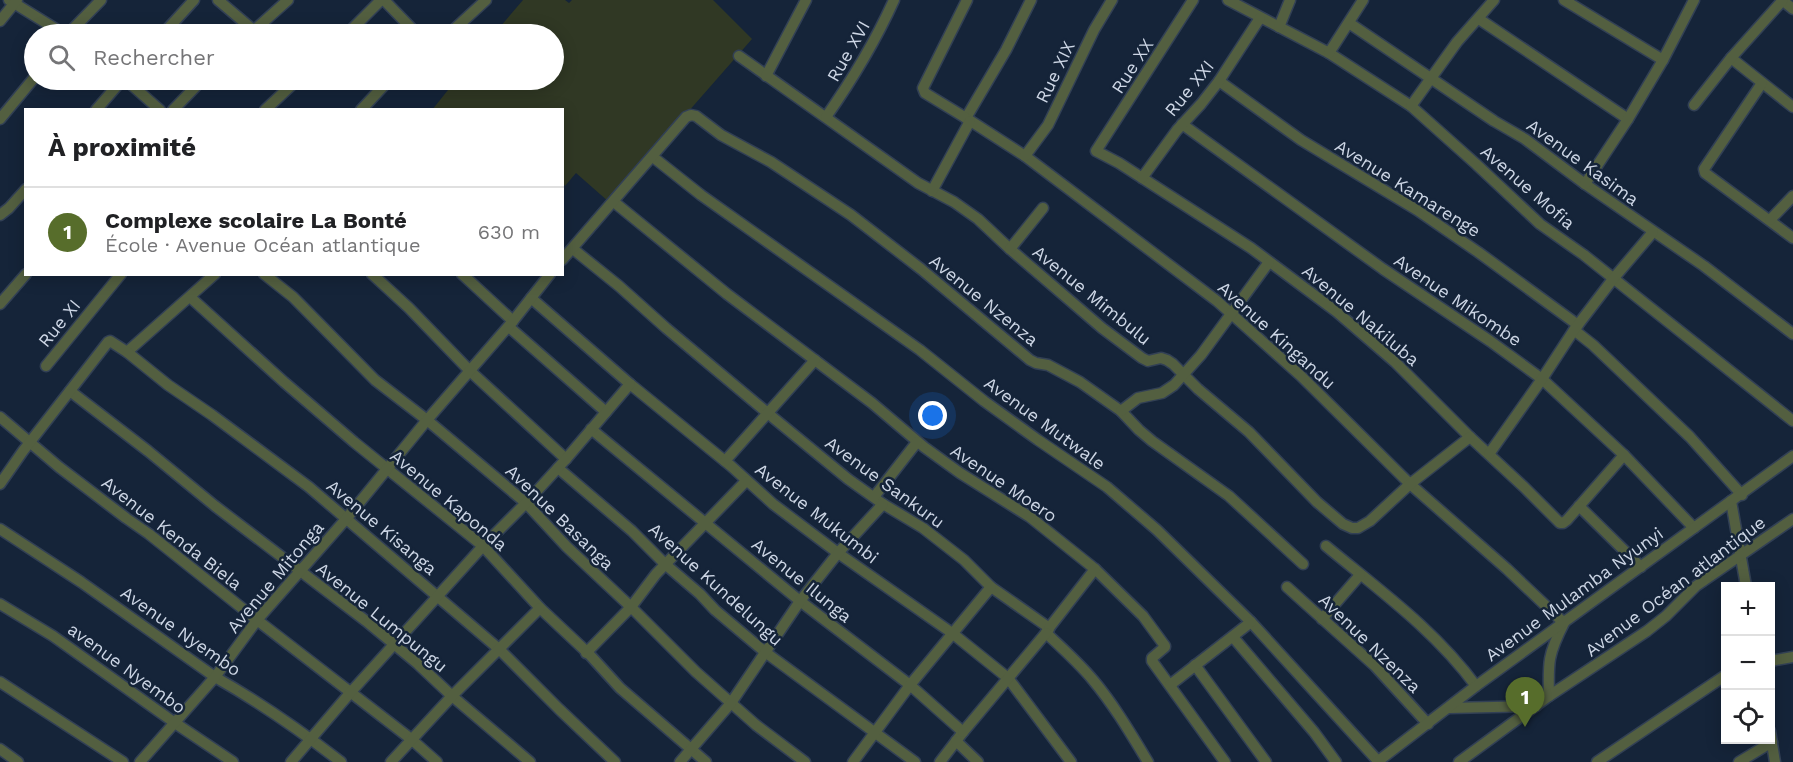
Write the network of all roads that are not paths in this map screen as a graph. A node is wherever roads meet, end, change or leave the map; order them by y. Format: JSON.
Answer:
{"nodes":[{"id":1,"x":101,"y":0,"type":"edge"},
{"id":2,"x":194,"y":0,"type":"edge"},
{"id":3,"x":218,"y":0,"type":"edge"},
{"id":4,"x":288,"y":0,"type":"edge"},
{"id":5,"x":383,"y":0,"type":"edge"},
{"id":6,"x":486,"y":0,"type":"edge"},
{"id":7,"x":806,"y":0,"type":"edge"},
{"id":8,"x":894,"y":0,"type":"edge"},
{"id":9,"x":967,"y":0,"type":"edge"},
{"id":10,"x":1030,"y":0,"type":"edge"},
{"id":11,"x":1112,"y":0,"type":"edge"},
{"id":12,"x":1193,"y":0,"type":"edge"},
{"id":13,"x":1228,"y":0,"type":"edge"},
{"id":14,"x":1290,"y":0,"type":"edge"},
{"id":15,"x":1363,"y":0,"type":"edge"},
{"id":16,"x":1494,"y":0,"type":"edge"},
{"id":17,"x":1564,"y":0,"type":"edge"},
{"id":18,"x":1694,"y":0,"type":"edge"},
{"id":19,"x":1783,"y":0,"type":"edge"},
{"id":20,"x":14,"y":1,"type":"edge"},
{"id":21,"x":1793,"y":9,"type":"edge"},
{"id":22,"x":1260,"y":18,"type":"junction"},
{"id":23,"x":1479,"y":20,"type":"junction"},
{"id":24,"x":0,"y":21,"type":"edge"},
{"id":25,"x":1349,"y":23,"type":"junction"},
{"id":26,"x":50,"y":24,"type":"edge"},
{"id":27,"x":76,"y":24,"type":"edge"},
{"id":28,"x":172,"y":24,"type":"edge"},
{"id":29,"x":244,"y":24,"type":"edge"},
{"id":30,"x":263,"y":24,"type":"edge"},
{"id":31,"x":358,"y":24,"type":"edge"},
{"id":32,"x":407,"y":24,"type":"edge"},
{"id":33,"x":460,"y":24,"type":"edge"},
{"id":34,"x":1279,"y":27,"type":"junction"},
{"id":35,"x":1329,"y":53,"type":"junction"},
{"id":36,"x":739,"y":56,"type":"dead end"},
{"id":37,"x":1731,"y":58,"type":"junction"},
{"id":38,"x":1663,"y":60,"type":"junction"},
{"id":39,"x":766,"y":76,"type":"junction"},
{"id":40,"x":1432,"y":78,"type":"junction"},
{"id":41,"x":1219,"y":81,"type":"junction"},
{"id":42,"x":1762,"y":83,"type":"junction"},
{"id":43,"x":24,"y":90,"type":"edge"},
{"id":44,"x":115,"y":90,"type":"edge"},
{"id":45,"x":136,"y":90,"type":"edge"},
{"id":46,"x":192,"y":90,"type":"edge"},
{"id":47,"x":286,"y":90,"type":"edge"},
{"id":48,"x":380,"y":90,"type":"edge"},
{"id":49,"x":1694,"y":105,"type":"dead end"},
{"id":50,"x":1411,"y":106,"type":"junction"},
{"id":51,"x":1793,"y":107,"type":"edge"},
{"id":52,"x":98,"y":108,"type":"edge"},
{"id":53,"x":158,"y":108,"type":"edge"},
{"id":54,"x":175,"y":108,"type":"edge"},
{"id":55,"x":267,"y":108,"type":"edge"},
{"id":56,"x":365,"y":108,"type":"edge"},
{"id":57,"x":826,"y":117,"type":"junction"},
{"id":58,"x":0,"y":119,"type":"edge"},
{"id":59,"x":1628,"y":119,"type":"junction"},
{"id":60,"x":968,"y":120,"type":"junction"},
{"id":61,"x":1182,"y":124,"type":"junction"},
{"id":62,"x":1096,"y":149,"type":"joint"},
{"id":63,"x":1025,"y":156,"type":"junction"},
{"id":64,"x":653,"y":157,"type":"junction"},
{"id":65,"x":1142,"y":178,"type":"junction"},
{"id":66,"x":1586,"y":184,"type":"junction"},
{"id":67,"x":24,"y":191,"type":"edge"},
{"id":68,"x":932,"y":191,"type":"junction"},
{"id":69,"x":1793,"y":196,"type":"edge"},
{"id":70,"x":614,"y":202,"type":"junction"},
{"id":71,"x":1043,"y":208,"type":"dead end"},
{"id":72,"x":2,"y":211,"type":"edge"},
{"id":73,"x":1770,"y":220,"type":"junction"},
{"id":74,"x":1653,"y":232,"type":"junction"},
{"id":75,"x":1793,"y":238,"type":"edge"},
{"id":76,"x":573,"y":249,"type":"junction"},
{"id":77,"x":1010,"y":249,"type":"junction"},
{"id":78,"x":564,"y":258,"type":"edge"},
{"id":79,"x":1269,"y":261,"type":"junction"},
{"id":80,"x":24,"y":276,"type":"edge"},
{"id":81,"x":119,"y":276,"type":"edge"},
{"id":82,"x":212,"y":276,"type":"edge"},
{"id":83,"x":267,"y":276,"type":"edge"},
{"id":84,"x":374,"y":276,"type":"edge"},
{"id":85,"x":464,"y":276,"type":"edge"},
{"id":86,"x":548,"y":276,"type":"edge"},
{"id":87,"x":1613,"y":279,"type":"junction"},
{"id":88,"x":190,"y":297,"type":"junction"},
{"id":89,"x":531,"y":298,"type":"junction"},
{"id":90,"x":0,"y":304,"type":"edge"},
{"id":91,"x":1231,"y":315,"type":"junction"},
{"id":92,"x":511,"y":324,"type":"junction"},
{"id":93,"x":1576,"y":327,"type":"junction"},
{"id":94,"x":1793,"y":334,"type":"edge"},
{"id":95,"x":127,"y":352,"type":"junction"},
{"id":96,"x":815,"y":360,"type":"junction"},
{"id":97,"x":45,"y":366,"type":"dead end"},
{"id":98,"x":470,"y":371,"type":"junction"},
{"id":99,"x":1184,"y":375,"type":"junction"},
{"id":100,"x":1542,"y":379,"type":"junction"},
{"id":101,"x":630,"y":384,"type":"junction"},
{"id":102,"x":69,"y":391,"type":"junction"},
{"id":103,"x":1121,"y":411,"type":"junction"},
{"id":104,"x":606,"y":412,"type":"junction"},
{"id":105,"x":767,"y":413,"type":"junction"},
{"id":106,"x":0,"y":417,"type":"edge"},
{"id":107,"x":427,"y":420,"type":"junction"},
{"id":108,"x":1793,"y":421,"type":"edge"},
{"id":109,"x":591,"y":429,"type":"junction"},
{"id":110,"x":1470,"y":437,"type":"junction"},
{"id":111,"x":917,"y":441,"type":"junction"},
{"id":112,"x":31,"y":442,"type":"junction"},
{"id":113,"x":1489,"y":454,"type":"junction"},
{"id":114,"x":1624,"y":455,"type":"junction"},
{"id":115,"x":1793,"y":456,"type":"edge"},
{"id":116,"x":566,"y":459,"type":"junction"},
{"id":117,"x":725,"y":461,"type":"junction"},
{"id":118,"x":558,"y":468,"type":"junction"},
{"id":119,"x":388,"y":469,"type":"junction"},
{"id":120,"x":746,"y":481,"type":"junction"},
{"id":121,"x":0,"y":484,"type":"edge"},
{"id":122,"x":1410,"y":484,"type":"junction"},
{"id":123,"x":1742,"y":495,"type":"junction"},
{"id":124,"x":874,"y":497,"type":"junction"},
{"id":125,"x":1731,"y":501,"type":"junction"},
{"id":126,"x":526,"y":503,"type":"junction"},
{"id":127,"x":883,"y":504,"type":"junction"},
{"id":128,"x":1579,"y":506,"type":"junction"},
{"id":129,"x":346,"y":519,"type":"junction"},
{"id":130,"x":1793,"y":519,"type":"edge"},
{"id":131,"x":705,"y":523,"type":"junction"},
{"id":132,"x":1694,"y":528,"type":"junction"},
{"id":133,"x":0,"y":529,"type":"edge"},
{"id":134,"x":483,"y":546,"type":"junction"},
{"id":135,"x":1326,"y":546,"type":"dead end"},
{"id":136,"x":838,"y":553,"type":"junction"},
{"id":137,"x":1741,"y":555,"type":"junction"},
{"id":138,"x":666,"y":564,"type":"junction"},
{"id":139,"x":1303,"y":564,"type":"dead end"},
{"id":140,"x":1641,"y":567,"type":"junction"},
{"id":141,"x":1095,"y":569,"type":"junction"},
{"id":142,"x":300,"y":573,"type":"junction"},
{"id":143,"x":1360,"y":575,"type":"junction"},
{"id":144,"x":1745,"y":582,"type":"edge"},
{"id":145,"x":992,"y":587,"type":"junction"},
{"id":146,"x":1287,"y":588,"type":"dead end"},
{"id":147,"x":439,"y":597,"type":"junction"},
{"id":148,"x":800,"y":601,"type":"junction"},
{"id":149,"x":0,"y":604,"type":"edge"},
{"id":150,"x":631,"y":607,"type":"junction"},
{"id":151,"x":540,"y":608,"type":"junction"},
{"id":152,"x":1322,"y":619,"type":"junction"},
{"id":153,"x":256,"y":620,"type":"junction"},
{"id":154,"x":1251,"y":622,"type":"junction"},
{"id":155,"x":1564,"y":623,"type":"junction"},
{"id":156,"x":1048,"y":631,"type":"junction"},
{"id":157,"x":952,"y":633,"type":"junction"},
{"id":158,"x":1233,"y":637,"type":"junction"},
{"id":159,"x":394,"y":645,"type":"junction"},
{"id":160,"x":499,"y":649,"type":"junction"},
{"id":161,"x":765,"y":652,"type":"junction"},
{"id":162,"x":586,"y":653,"type":"junction"},
{"id":163,"x":1793,"y":657,"type":"edge"},
{"id":164,"x":1775,"y":660,"type":"edge"},
{"id":165,"x":1196,"y":665,"type":"junction"},
{"id":166,"x":215,"y":677,"type":"junction"},
{"id":167,"x":1008,"y":678,"type":"junction"},
{"id":168,"x":1721,"y":678,"type":"edge"},
{"id":169,"x":0,"y":682,"type":"edge"},
{"id":170,"x":910,"y":685,"type":"junction"},
{"id":171,"x":1170,"y":685,"type":"junction"},
{"id":172,"x":1476,"y":686,"type":"junction"},
{"id":173,"x":350,"y":693,"type":"junction"},
{"id":174,"x":452,"y":696,"type":"junction"},
{"id":175,"x":1549,"y":696,"type":"junction"},
{"id":176,"x":731,"y":703,"type":"junction"},
{"id":177,"x":1536,"y":706,"type":"junction"},
{"id":178,"x":1449,"y":708,"type":"junction"},
{"id":179,"x":175,"y":723,"type":"junction"},
{"id":180,"x":1428,"y":723,"type":"junction"},
{"id":181,"x":876,"y":732,"type":"junction"},
{"id":182,"x":959,"y":736,"type":"junction"},
{"id":183,"x":311,"y":738,"type":"junction"},
{"id":184,"x":411,"y":740,"type":"junction"},
{"id":185,"x":1761,"y":744,"type":"edge"},
{"id":186,"x":1772,"y":744,"type":"edge"},
{"id":187,"x":0,"y":749,"type":"edge"},
{"id":188,"x":691,"y":750,"type":"junction"},
{"id":189,"x":1381,"y":761,"type":"edge"},
{"id":190,"x":18,"y":762,"type":"edge"},
{"id":191,"x":123,"y":762,"type":"edge"},
{"id":192,"x":140,"y":762,"type":"edge"},
{"id":193,"x":233,"y":762,"type":"edge"},
{"id":194,"x":291,"y":762,"type":"edge"},
{"id":195,"x":341,"y":762,"type":"edge"},
{"id":196,"x":391,"y":762,"type":"edge"},
{"id":197,"x":437,"y":762,"type":"edge"},
{"id":198,"x":530,"y":762,"type":"edge"},
{"id":199,"x":615,"y":762,"type":"edge"},
{"id":200,"x":680,"y":762,"type":"edge"},
{"id":201,"x":706,"y":762,"type":"edge"},
{"id":202,"x":804,"y":762,"type":"edge"},
{"id":203,"x":853,"y":762,"type":"edge"},
{"id":204,"x":915,"y":762,"type":"edge"},
{"id":205,"x":940,"y":762,"type":"edge"},
{"id":206,"x":978,"y":762,"type":"edge"},
{"id":207,"x":1071,"y":762,"type":"edge"},
{"id":208,"x":1148,"y":762,"type":"edge"},
{"id":209,"x":1225,"y":762,"type":"edge"},
{"id":210,"x":1266,"y":762,"type":"edge"},
{"id":211,"x":1336,"y":762,"type":"edge"},
{"id":212,"x":1460,"y":762,"type":"edge"},
{"id":213,"x":1597,"y":762,"type":"edge"},
{"id":214,"x":1739,"y":762,"type":"edge"},
{"id":215,"x":1775,"y":762,"type":"edge"}],
"edges":[{"from":1,"to":27,"type":"street"},
{"from":2,"to":28,"type":"street"},
{"from":3,"to":29,"type":"street"},
{"from":4,"to":30,"type":"street"},
{"from":5,"to":31,"type":"street"},
{"from":5,"to":32,"type":"street"},
{"from":6,"to":33,"type":"street"},
{"from":7,"to":39,"type":"street"},
{"from":8,"to":57,"type":"street","name":"Rue XVI"},
{"from":9,"to":60,"type":"street","name":"Avenue Kingandu"},
{"from":10,"to":60,"type":"street"},
{"from":11,"to":63,"type":"street","name":"Rue XIX"},
{"from":12,"to":62,"type":"street","name":"Rue XX"},
{"from":13,"to":22,"type":"street","name":"Avenue Mofia"},
{"from":14,"to":34,"type":"street"},
{"from":15,"to":25,"type":"street"},
{"from":16,"to":23,"type":"street"},
{"from":17,"to":38,"type":"street"},
{"from":18,"to":38,"type":"street"},
{"from":19,"to":21,"type":"street"},
{"from":19,"to":37,"type":"street"},
{"from":20,"to":24,"type":"street"},
{"from":20,"to":26,"type":"street"},
{"from":22,"to":34,"type":"street","name":"Avenue Mofia"},
{"from":22,"to":41,"type":"street","name":"Rue XXI"},
{"from":23,"to":40,"type":"street"},
{"from":23,"to":59,"type":"street"},
{"from":25,"to":35,"type":"street"},
{"from":25,"to":40,"type":"street","name":"Avenue Kasima"},
{"from":34,"to":35,"type":"street","name":"Avenue Mofia"},
{"from":35,"to":50,"type":"street","name":"Avenue Mofia"},
{"from":36,"to":39,"type":"street","name":"Avenue Mimbulu"},
{"from":37,"to":42,"type":"street"},
{"from":37,"to":49,"type":"street"},
{"from":38,"to":59,"type":"street"},
{"from":39,"to":57,"type":"street","name":"Avenue Mimbulu"},
{"from":40,"to":50,"type":"street"},
{"from":40,"to":66,"type":"street","name":"Avenue Kasima"},
{"from":41,"to":61,"type":"street","name":"Rue XXI"},
{"from":41,"to":93,"type":"street","name":"Avenue Kamarenge"},
{"from":42,"to":51,"type":"street"},
{"from":42,"to":73,"type":"street"},
{"from":43,"to":58,"type":"street"},
{"from":44,"to":52,"type":"street"},
{"from":45,"to":53,"type":"street"},
{"from":46,"to":54,"type":"street"},
{"from":47,"to":55,"type":"street"},
{"from":48,"to":56,"type":"street"},
{"from":50,"to":87,"type":"street","name":"Avenue Mofia"},
{"from":57,"to":68,"type":"street","name":"Avenue Mimbulu"},
{"from":59,"to":66,"type":"street"},
{"from":60,"to":63,"type":"street","name":"Avenue Kingandu"},
{"from":60,"to":68,"type":"street"},
{"from":61,"to":65,"type":"street","name":"Rue XXI"},
{"from":61,"to":100,"type":"street","name":"Avenue Mikombe"},
{"from":62,"to":65,"type":"street","name":"Avenue Nakiluba"},
{"from":63,"to":91,"type":"street","name":"Avenue Kingandu"},
{"from":64,"to":70,"type":"street"},
{"from":64,"to":103,"type":"street","name":"Avenue Nzenza"},
{"from":64,"to":154,"type":"street","name":"Avenue Mutwale"},
{"from":65,"to":79,"type":"street","name":"Avenue Nakiluba"},
{"from":66,"to":74,"type":"street","name":"Avenue Kasima"},
{"from":67,"to":72,"type":"street"},
{"from":68,"to":77,"type":"street","name":"Avenue Mimbulu"},
{"from":69,"to":73,"type":"street"},
{"from":70,"to":76,"type":"street"},
{"from":70,"to":96,"type":"street","name":"Avenue Moero"},
{"from":71,"to":77,"type":"street"},
{"from":73,"to":75,"type":"street"},
{"from":74,"to":87,"type":"street"},
{"from":74,"to":94,"type":"street","name":"Avenue Kasima"},
{"from":76,"to":78,"type":"street"},
{"from":76,"to":105,"type":"street","name":"Avenue Sankuru"},
{"from":77,"to":99,"type":"street","name":"Avenue Mimbulu"},
{"from":79,"to":91,"type":"street"},
{"from":79,"to":110,"type":"street","name":"Avenue Nakiluba"},
{"from":80,"to":90,"type":"street"},
{"from":81,"to":97,"type":"street","name":"Rue XI"},
{"from":82,"to":88,"type":"street"},
{"from":83,"to":107,"type":"street","name":"Avenue Basanga"},
{"from":84,"to":98,"type":"street"},
{"from":85,"to":92,"type":"street"},
{"from":86,"to":89,"type":"street","name":"Avenue Mitonga"},
{"from":87,"to":93,"type":"street"},
{"from":87,"to":108,"type":"street","name":"Avenue Mofia"},
{"from":88,"to":95,"type":"street"},
{"from":88,"to":119,"type":"street","name":"Avenue Kaponda"},
{"from":89,"to":92,"type":"street","name":"Avenue Mitonga"},
{"from":89,"to":101,"type":"street","name":"Avenue Mukumbi"},
{"from":91,"to":99,"type":"street"},
{"from":91,"to":122,"type":"street","name":"Avenue Kingandu"},
{"from":92,"to":98,"type":"street","name":"Avenue Mitonga"},
{"from":92,"to":104,"type":"street"},
{"from":93,"to":100,"type":"street"},
{"from":93,"to":123,"type":"street","name":"Avenue Kamarenge"},
{"from":95,"to":102,"type":"street","name":"Avenue Kisanga"},
{"from":95,"to":129,"type":"street","name":"Avenue Kisanga"},
{"from":96,"to":105,"type":"street"},
{"from":96,"to":111,"type":"street","name":"Avenue Moero"},
{"from":98,"to":107,"type":"street","name":"Avenue Mitonga"},
{"from":98,"to":116,"type":"street"},
{"from":99,"to":103,"type":"street"},
{"from":99,"to":122,"type":"street","name":"Avenue Mimbulu"},
{"from":100,"to":113,"type":"street"},
{"from":100,"to":114,"type":"street","name":"Avenue Mikombe"},
{"from":101,"to":104,"type":"street"},
{"from":101,"to":117,"type":"street","name":"Avenue Mukumbi"},
{"from":102,"to":112,"type":"street"},
{"from":102,"to":142,"type":"street","name":"Avenue Lumpungu"},
{"from":103,"to":139,"type":"street","name":"Avenue Nzenza"},
{"from":104,"to":109,"type":"street"},
{"from":105,"to":117,"type":"street"},
{"from":105,"to":124,"type":"street","name":"Avenue Sankuru"},
{"from":106,"to":112,"type":"street","name":"Avenue Kenda Biela"},
{"from":107,"to":119,"type":"street","name":"Avenue Mitonga"},
{"from":107,"to":126,"type":"street","name":"Avenue Basanga"},
{"from":109,"to":116,"type":"street"},
{"from":109,"to":131,"type":"street","name":"Avenue Ilunga"},
{"from":110,"to":113,"type":"street","name":"Avenue Nakiluba"},
{"from":110,"to":122,"type":"street","name":"Avenue Mimbulu"},
{"from":111,"to":124,"type":"street"},
{"from":111,"to":141,"type":"street","name":"Avenue Moero"},
{"from":112,"to":121,"type":"street"},
{"from":112,"to":153,"type":"street","name":"Avenue Kenda Biela"},
{"from":113,"to":128,"type":"street","name":"Avenue Nakiluba"},
{"from":114,"to":128,"type":"street"},
{"from":114,"to":132,"type":"street","name":"Avenue Mikombe"},
{"from":115,"to":123,"type":"street","name":"Avenue Mulamba Nyunyi"},
{"from":116,"to":118,"type":"street"},
{"from":117,"to":120,"type":"street","name":"Avenue Mukumbi"},
{"from":118,"to":126,"type":"street"},
{"from":118,"to":138,"type":"street","name":"Avenue Kundelungu"},
{"from":119,"to":129,"type":"street","name":"Avenue Mitonga"},
{"from":119,"to":134,"type":"street","name":"Avenue Kaponda"},
{"from":120,"to":131,"type":"street"},
{"from":120,"to":136,"type":"street","name":"Avenue Mukumbi"},
{"from":122,"to":155,"type":"street","name":"Avenue Kingandu"},
{"from":123,"to":125,"type":"street","name":"Avenue Mulamba Nyunyi"},
{"from":124,"to":127,"type":"street","name":"Avenue Sankuru"},
{"from":125,"to":132,"type":"street","name":"Avenue Mulamba Nyunyi"},
{"from":125,"to":137,"type":"street"},
{"from":126,"to":134,"type":"street"},
{"from":126,"to":150,"type":"street","name":"Avenue Basanga"},
{"from":127,"to":136,"type":"street"},
{"from":127,"to":145,"type":"street","name":"Avenue Sankuru"},
{"from":128,"to":140,"type":"street"},
{"from":129,"to":142,"type":"street","name":"Avenue Mitonga"},
{"from":129,"to":147,"type":"street","name":"Avenue Kisanga"},
{"from":130,"to":137,"type":"street","name":"Avenue Océan atlantique"},
{"from":131,"to":138,"type":"street"},
{"from":131,"to":148,"type":"street","name":"Avenue Ilunga"},
{"from":132,"to":140,"type":"street","name":"Avenue Mulamba Nyunyi"},
{"from":133,"to":166,"type":"street","name":"Avenue Nyembo"},
{"from":134,"to":147,"type":"street"},
{"from":134,"to":151,"type":"street","name":"Avenue Kaponda"},
{"from":135,"to":143,"type":"street"},
{"from":136,"to":148,"type":"street"},
{"from":136,"to":157,"type":"street","name":"Avenue Mukumbi"},
{"from":137,"to":144,"type":"street"},
{"from":137,"to":175,"type":"street","name":"Avenue Océan atlantique"},
{"from":138,"to":150,"type":"street"},
{"from":138,"to":161,"type":"street","name":"Avenue Kundelungu"},
{"from":140,"to":155,"type":"street","name":"Avenue Mulamba Nyunyi"},
{"from":141,"to":156,"type":"street"},
{"from":141,"to":171,"type":"street","name":"Avenue Moero"},
{"from":142,"to":153,"type":"street","name":"Avenue Mitonga"},
{"from":142,"to":159,"type":"street","name":"Avenue Lumpungu"},
{"from":143,"to":152,"type":"street"},
{"from":143,"to":172,"type":"street"},
{"from":145,"to":156,"type":"street","name":"Avenue Sankuru"},
{"from":145,"to":157,"type":"street"},
{"from":146,"to":152,"type":"street","name":"Avenue Nzenza"},
{"from":147,"to":159,"type":"street"},
{"from":147,"to":160,"type":"street","name":"Avenue Kisanga"},
{"from":148,"to":161,"type":"street"},
{"from":148,"to":170,"type":"street","name":"Avenue Ilunga"},
{"from":149,"to":179,"type":"street","name":"avenue Nyembo"},
{"from":150,"to":162,"type":"street"},
{"from":150,"to":176,"type":"street","name":"Avenue Basanga"},
{"from":151,"to":160,"type":"street"},
{"from":151,"to":162,"type":"street","name":"Avenue Kaponda"},
{"from":152,"to":180,"type":"street","name":"Avenue Nzenza"},
{"from":153,"to":166,"type":"street","name":"Avenue Mitonga"},
{"from":153,"to":173,"type":"street","name":"Avenue Kenda Biela"},
{"from":154,"to":158,"type":"street"},
{"from":154,"to":189,"type":"street","name":"Avenue Mutwale"},
{"from":155,"to":172,"type":"street","name":"Avenue Mulamba Nyunyi"},
{"from":155,"to":175,"type":"street"},
{"from":156,"to":167,"type":"street"},
{"from":156,"to":208,"type":"street","name":"Avenue Sankuru"},
{"from":157,"to":167,"type":"street","name":"Avenue Mukumbi"},
{"from":157,"to":170,"type":"street"},
{"from":158,"to":165,"type":"street"},
{"from":158,"to":211,"type":"street"},
{"from":159,"to":173,"type":"street"},
{"from":159,"to":174,"type":"street","name":"Avenue Lumpungu"},
{"from":160,"to":174,"type":"street"},
{"from":160,"to":199,"type":"street","name":"Avenue Kisanga"},
{"from":161,"to":176,"type":"street"},
{"from":161,"to":181,"type":"street","name":"Avenue Kundelungu"},
{"from":162,"to":188,"type":"street","name":"Avenue Kaponda"},
{"from":163,"to":164,"type":"street"},
{"from":165,"to":171,"type":"street"},
{"from":165,"to":210,"type":"street"},
{"from":166,"to":179,"type":"street","name":"Avenue Mitonga"},
{"from":166,"to":183,"type":"street","name":"Avenue Nyembo"},
{"from":167,"to":182,"type":"street"},
{"from":167,"to":207,"type":"street","name":"Avenue Mukumbi"},
{"from":168,"to":213,"type":"street"},
{"from":169,"to":191,"type":"street"},
{"from":170,"to":181,"type":"street"},
{"from":170,"to":182,"type":"street","name":"Avenue Ilunga"},
{"from":171,"to":209,"type":"street","name":"Avenue Moero"},
{"from":172,"to":178,"type":"street","name":"Avenue Mulamba Nyunyi"},
{"from":173,"to":183,"type":"street"},
{"from":173,"to":184,"type":"street","name":"Avenue Kenda Biela"},
{"from":174,"to":184,"type":"street"},
{"from":174,"to":198,"type":"street","name":"Avenue Lumpungu"},
{"from":175,"to":177,"type":"street","name":"Avenue Océan atlantique"},
{"from":176,"to":188,"type":"street"},
{"from":176,"to":202,"type":"street","name":"Avenue Basanga"},
{"from":177,"to":178,"type":"street"},
{"from":177,"to":212,"type":"street","name":"Avenue Océan atlantique"},
{"from":178,"to":180,"type":"street","name":"Avenue Mulamba Nyunyi"},
{"from":179,"to":192,"type":"street","name":"Avenue Mitonga"},
{"from":179,"to":193,"type":"street","name":"avenue Nyembo"},
{"from":180,"to":189,"type":"street","name":"Avenue Mulamba Nyunyi"},
{"from":181,"to":203,"type":"street"},
{"from":181,"to":204,"type":"street","name":"Avenue Kundelungu"},
{"from":182,"to":205,"type":"street"},
{"from":182,"to":206,"type":"street","name":"Avenue Ilunga"},
{"from":183,"to":194,"type":"street"},
{"from":183,"to":195,"type":"street","name":"Avenue Nyembo"},
{"from":184,"to":196,"type":"street"},
{"from":184,"to":197,"type":"street","name":"Avenue Kenda Biela"},
{"from":185,"to":214,"type":"street"},
{"from":186,"to":215,"type":"street"},
{"from":187,"to":190,"type":"street"},
{"from":188,"to":200,"type":"street"},
{"from":188,"to":201,"type":"street","name":"Avenue Kaponda"}]}
